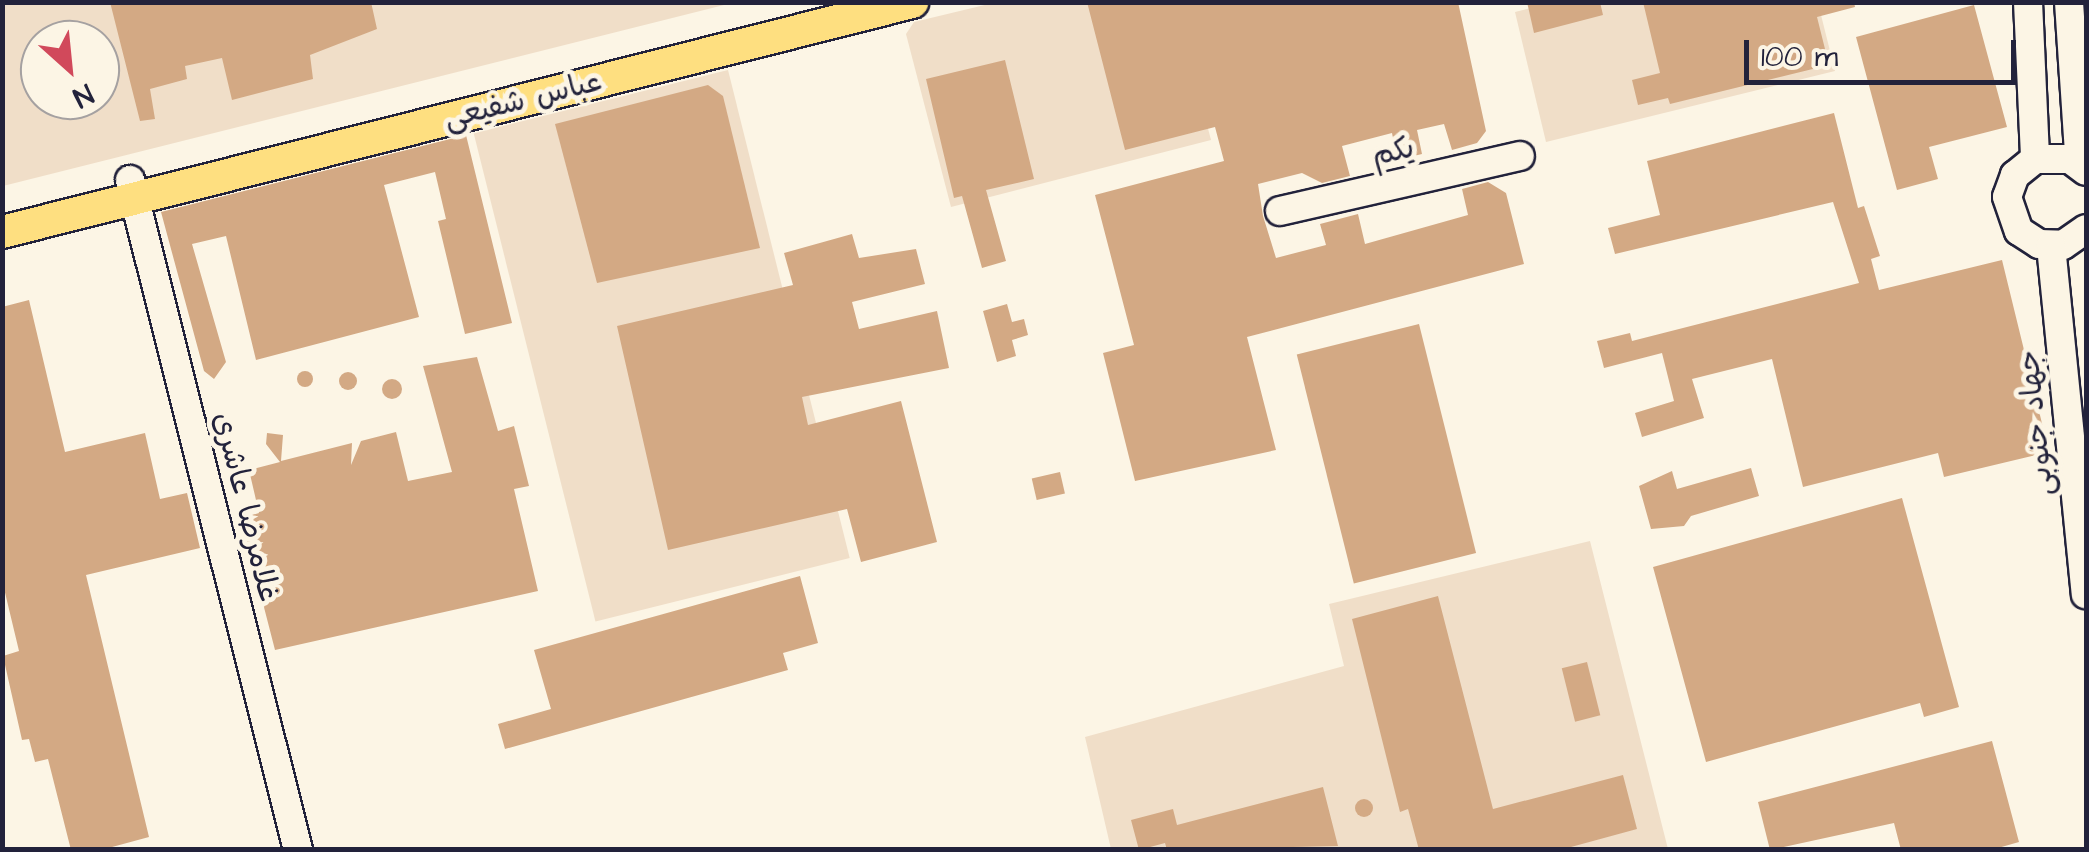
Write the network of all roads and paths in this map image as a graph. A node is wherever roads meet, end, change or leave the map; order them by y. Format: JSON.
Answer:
{"nodes":[{"id":1,"x":836,"y":2,"type":"edge"},
{"id":2,"x":912,"y":2,"type":"edge"},
{"id":3,"x":2028,"y":2,"type":"edge"},
{"id":4,"x":2069,"y":2,"type":"edge"},
{"id":5,"x":1520,"y":156,"type":"dead end"},
{"id":6,"x":2034,"y":159,"type":"junction"},
{"id":7,"x":2083,"y":169,"type":"edge"},
{"id":8,"x":132,"y":189,"type":"junction"},
{"id":9,"x":1280,"y":211,"type":"dead end"},
{"id":10,"x":2,"y":213,"type":"edge"},
{"id":11,"x":2086,"y":228,"type":"edge"},
{"id":12,"x":2,"y":232,"type":"edge"},
{"id":13,"x":2051,"y":246,"type":"junction"},
{"id":14,"x":2086,"y":594,"type":"edge"},
{"id":15,"x":298,"y":850,"type":"edge"}],
"edges":[{"from":1,"to":8,"type":"main road","name":"عباس شفیعی"},
{"from":2,"to":8,"type":"main road","name":"عباس شفیعی"},
{"from":3,"to":6,"type":"street"},
{"from":4,"to":7,"type":"street"},
{"from":5,"to":9,"type":"street","name":"یکم"},
{"from":6,"to":7,"type":"street"},
{"from":6,"to":13,"type":"street"},
{"from":8,"to":10,"type":"main road"},
{"from":8,"to":12,"type":"main road"},
{"from":8,"to":15,"type":"street","name":"غلامرضا عاشری"},
{"from":11,"to":13,"type":"street"},
{"from":13,"to":14,"type":"street","name":"جهاد جنوبی"}]}
